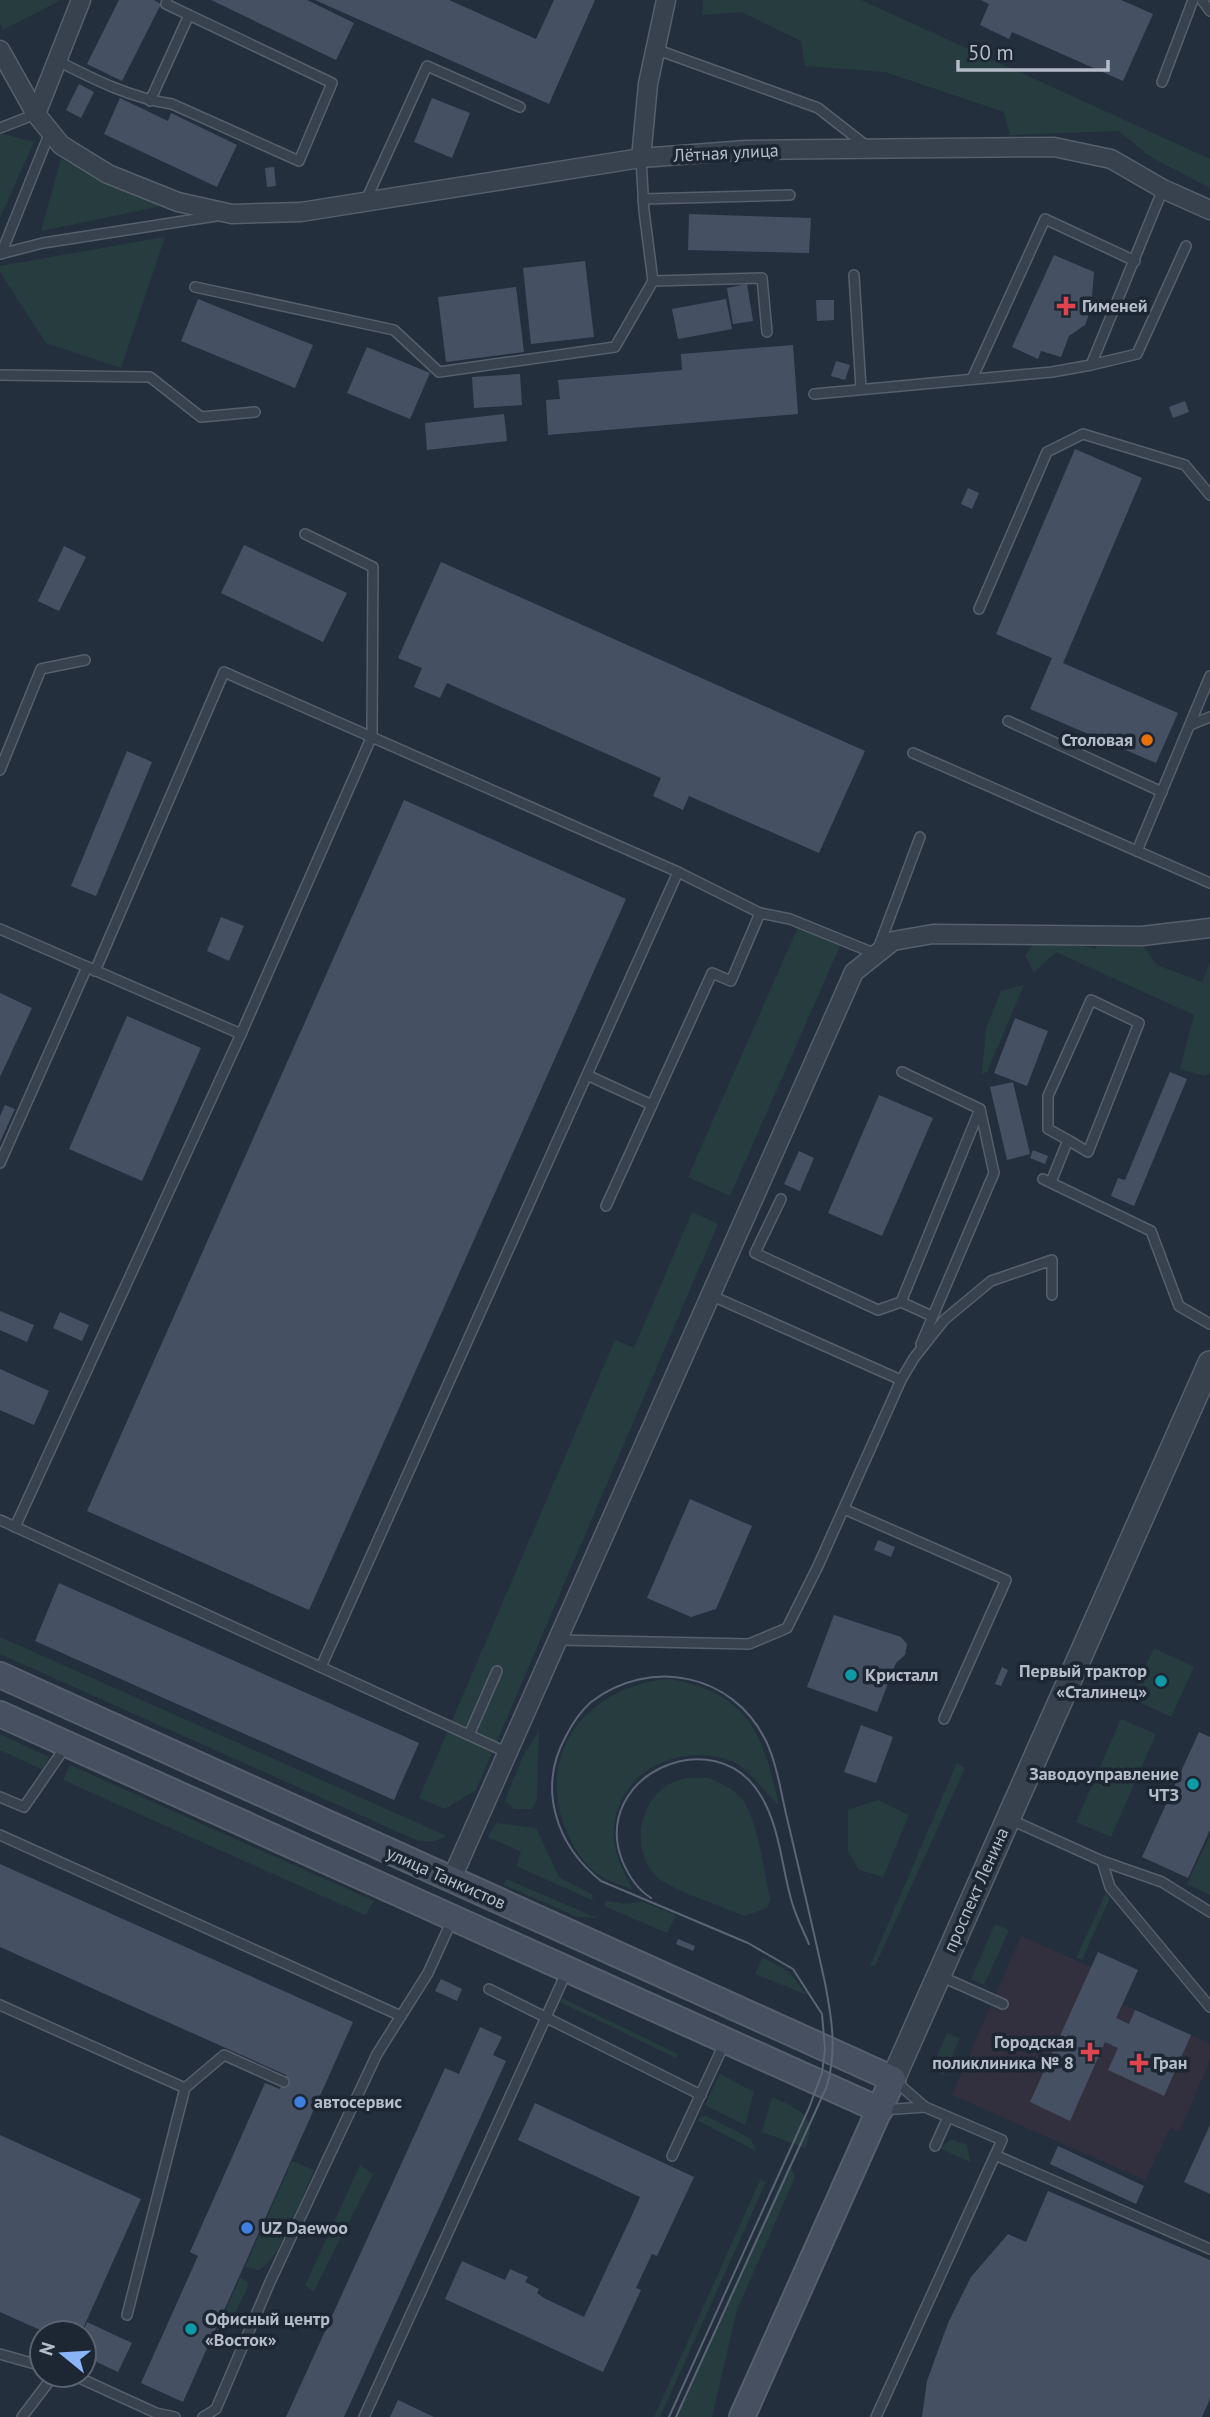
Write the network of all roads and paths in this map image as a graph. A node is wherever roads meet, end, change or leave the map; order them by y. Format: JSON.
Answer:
{"nodes":[{"id":1,"x":81,"y":0,"type":"edge"},
{"id":2,"x":167,"y":0,"type":"edge"},
{"id":3,"x":666,"y":0,"type":"edge"},
{"id":4,"x":1193,"y":0,"type":"edge"},
{"id":5,"x":1202,"y":0,"type":"edge"},
{"id":6,"x":1210,"y":11,"type":"edge"},
{"id":7,"x":189,"y":15,"type":"junction"},
{"id":8,"x":655,"y":49,"type":"junction"},
{"id":9,"x":0,"y":50,"type":"edge"},
{"id":10,"x":58,"y":61,"type":"junction"},
{"id":11,"x":1162,"y":82,"type":"dead end"},
{"id":12,"x":150,"y":101,"type":"junction"},
{"id":13,"x":520,"y":107,"type":"dead end"},
{"id":14,"x":36,"y":114,"type":"junction"},
{"id":15,"x":0,"y":128,"type":"edge"},
{"id":16,"x":50,"y":131,"type":"junction"},
{"id":17,"x":870,"y":149,"type":"junction"},
{"id":18,"x":641,"y":158,"type":"junction"},
{"id":19,"x":1163,"y":188,"type":"junction"},
{"id":20,"x":790,"y":195,"type":"dead end"},
{"id":21,"x":643,"y":199,"type":"junction"},
{"id":22,"x":365,"y":202,"type":"junction"},
{"id":23,"x":1210,"y":210,"type":"edge"},
{"id":24,"x":232,"y":214,"type":"junction"},
{"id":25,"x":1186,"y":246,"type":"dead end"},
{"id":26,"x":0,"y":254,"type":"edge"},
{"id":27,"x":1135,"y":261,"type":"junction"},
{"id":28,"x":853,"y":275,"type":"dead end"},
{"id":29,"x":653,"y":281,"type":"junction"},
{"id":30,"x":195,"y":287,"type":"dead end"},
{"id":31,"x":767,"y":332,"type":"dead end"},
{"id":32,"x":1091,"y":365,"type":"junction"},
{"id":33,"x":0,"y":375,"type":"edge"},
{"id":34,"x":972,"y":379,"type":"junction"},
{"id":35,"x":861,"y":389,"type":"junction"},
{"id":36,"x":814,"y":394,"type":"dead end"},
{"id":37,"x":255,"y":412,"type":"dead end"},
{"id":38,"x":1210,"y":495,"type":"edge"},
{"id":39,"x":305,"y":534,"type":"dead end"},
{"id":40,"x":979,"y":609,"type":"dead end"},
{"id":41,"x":85,"y":660,"type":"dead end"},
{"id":42,"x":1210,"y":676,"type":"edge"},
{"id":43,"x":1210,"y":717,"type":"edge"},
{"id":44,"x":1008,"y":721,"type":"dead end"},
{"id":45,"x":1190,"y":725,"type":"junction"},
{"id":46,"x":372,"y":736,"type":"junction"},
{"id":47,"x":913,"y":753,"type":"dead end"},
{"id":48,"x":0,"y":769,"type":"edge"},
{"id":49,"x":1162,"y":792,"type":"junction"},
{"id":50,"x":920,"y":837,"type":"dead end"},
{"id":51,"x":1137,"y":851,"type":"junction"},
{"id":52,"x":678,"y":872,"type":"junction"},
{"id":53,"x":1210,"y":883,"type":"edge"},
{"id":54,"x":760,"y":913,"type":"junction"},
{"id":55,"x":1210,"y":928,"type":"edge"},
{"id":56,"x":0,"y":929,"type":"edge"},
{"id":57,"x":876,"y":954,"type":"junction"},
{"id":58,"x":91,"y":969,"type":"junction"},
{"id":59,"x":241,"y":1034,"type":"junction"},
{"id":60,"x":902,"y":1072,"type":"dead end"},
{"id":61,"x":587,"y":1075,"type":"junction"},
{"id":62,"x":652,"y":1105,"type":"junction"},
{"id":63,"x":980,"y":1110,"type":"junction"},
{"id":64,"x":1068,"y":1140,"type":"junction"},
{"id":65,"x":0,"y":1163,"type":"edge"},
{"id":66,"x":781,"y":1199,"type":"dead end"},
{"id":67,"x":606,"y":1206,"type":"dead end"},
{"id":68,"x":709,"y":1295,"type":"junction"},
{"id":69,"x":1052,"y":1295,"type":"dead end"},
{"id":70,"x":901,"y":1302,"type":"junction"},
{"id":71,"x":932,"y":1316,"type":"junction"},
{"id":72,"x":1210,"y":1324,"type":"edge"},
{"id":73,"x":914,"y":1358,"type":"junction"},
{"id":74,"x":1210,"y":1363,"type":"edge"},
{"id":75,"x":901,"y":1380,"type":"junction"},
{"id":76,"x":844,"y":1509,"type":"junction"},
{"id":77,"x":0,"y":1520,"type":"edge"},
{"id":78,"x":15,"y":1527,"type":"junction"},
{"id":79,"x":559,"y":1640,"type":"junction"},
{"id":80,"x":321,"y":1667,"type":"junction"},
{"id":81,"x":497,"y":1671,"type":"dead end"},
{"id":82,"x":0,"y":1675,"type":"edge"},
{"id":83,"x":0,"y":1714,"type":"edge"},
{"id":84,"x":944,"y":1719,"type":"dead end"},
{"id":85,"x":469,"y":1735,"type":"junction"},
{"id":86,"x":67,"y":1744,"type":"junction"},
{"id":87,"x":509,"y":1753,"type":"junction"},
{"id":88,"x":0,"y":1797,"type":"edge"},
{"id":89,"x":1007,"y":1819,"type":"junction"},
{"id":90,"x":0,"y":1835,"type":"edge"},
{"id":91,"x":1102,"y":1861,"type":"junction"},
{"id":92,"x":451,"y":1880,"type":"junction"},
{"id":93,"x":1210,"y":1912,"type":"edge"},
{"id":94,"x":446,"y":1913,"type":"junction"},
{"id":95,"x":568,"y":1969,"type":"junction"},
{"id":96,"x":938,"y":1976,"type":"junction"},
{"id":97,"x":489,"y":1989,"type":"dead end"},
{"id":98,"x":1003,"y":2004,"type":"dead end"},
{"id":99,"x":0,"y":2005,"type":"edge"},
{"id":100,"x":1210,"y":2007,"type":"edge"},
{"id":101,"x":401,"y":2016,"type":"junction"},
{"id":102,"x":547,"y":2016,"type":"junction"},
{"id":103,"x":726,"y":2040,"type":"junction"},
{"id":104,"x":893,"y":2079,"type":"junction"},
{"id":105,"x":284,"y":2082,"type":"dead end"},
{"id":106,"x":185,"y":2088,"type":"junction"},
{"id":107,"x":701,"y":2095,"type":"junction"},
{"id":108,"x":925,"y":2107,"type":"junction"},
{"id":109,"x":880,"y":2110,"type":"junction"},
{"id":110,"x":948,"y":2117,"type":"junction"},
{"id":111,"x":935,"y":2146,"type":"dead end"},
{"id":112,"x":995,"y":2155,"type":"junction"},
{"id":113,"x":672,"y":2156,"type":"dead end"},
{"id":114,"x":1210,"y":2249,"type":"edge"},
{"id":115,"x":127,"y":2315,"type":"dead end"},
{"id":116,"x":0,"y":2354,"type":"edge"},
{"id":117,"x":28,"y":2362,"type":"edge"},
{"id":118,"x":98,"y":2386,"type":"edge"},
{"id":119,"x":43,"y":2389,"type":"edge"},
{"id":120,"x":22,"y":2417,"type":"edge"},
{"id":121,"x":175,"y":2417,"type":"edge"},
{"id":122,"x":204,"y":2417,"type":"edge"},
{"id":123,"x":364,"y":2417,"type":"edge"},
{"id":124,"x":742,"y":2417,"type":"edge"},
{"id":125,"x":876,"y":2417,"type":"edge"}],
"edges":[{"from":1,"to":10,"type":"street"},
{"from":2,"to":7,"type":"lane"},
{"from":3,"to":8,"type":"street"},
{"from":4,"to":11,"type":"lane"},
{"from":5,"to":6,"type":"lane"},
{"from":7,"to":12,"type":"lane"},
{"from":7,"to":12,"type":"lane"},
{"from":8,"to":17,"type":"lane"},
{"from":8,"to":18,"type":"street"},
{"from":9,"to":14,"type":"street","name":"Лётная улица"},
{"from":10,"to":12,"type":"lane"},
{"from":10,"to":14,"type":"street"},
{"from":13,"to":22,"type":"lane"},
{"from":14,"to":15,"type":"lane"},
{"from":14,"to":16,"type":"street","name":"Лётная улица"},
{"from":16,"to":24,"type":"street","name":"Лётная улица"},
{"from":16,"to":26,"type":"lane"},
{"from":17,"to":18,"type":"street","name":"Лётная улица"},
{"from":17,"to":19,"type":"street","name":"Лётная улица"},
{"from":18,"to":21,"type":"lane"},
{"from":18,"to":22,"type":"street","name":"Лётная улица"},
{"from":19,"to":23,"type":"street","name":"Лётная улица"},
{"from":19,"to":27,"type":"lane"},
{"from":20,"to":21,"type":"lane"},
{"from":21,"to":29,"type":"lane"},
{"from":22,"to":24,"type":"street","name":"Лётная улица"},
{"from":24,"to":26,"type":"lane"},
{"from":25,"to":32,"type":"lane"},
{"from":27,"to":32,"type":"lane"},
{"from":27,"to":34,"type":"lane"},
{"from":28,"to":35,"type":"lane"},
{"from":29,"to":30,"type":"lane"},
{"from":29,"to":31,"type":"lane"},
{"from":32,"to":34,"type":"lane"},
{"from":33,"to":37,"type":"lane"},
{"from":34,"to":35,"type":"lane"},
{"from":35,"to":36,"type":"lane"},
{"from":38,"to":40,"type":"lane"},
{"from":39,"to":46,"type":"lane"},
{"from":41,"to":48,"type":"lane"},
{"from":42,"to":45,"type":"lane"},
{"from":43,"to":45,"type":"lane"},
{"from":44,"to":49,"type":"lane"},
{"from":45,"to":49,"type":"lane"},
{"from":46,"to":52,"type":"lane"},
{"from":46,"to":58,"type":"lane"},
{"from":46,"to":59,"type":"lane"},
{"from":47,"to":51,"type":"lane"},
{"from":49,"to":51,"type":"lane"},
{"from":50,"to":57,"type":"lane"},
{"from":51,"to":53,"type":"lane"},
{"from":52,"to":54,"type":"lane"},
{"from":52,"to":61,"type":"lane"},
{"from":54,"to":57,"type":"lane"},
{"from":54,"to":62,"type":"lane"},
{"from":55,"to":57,"type":"street"},
{"from":56,"to":58,"type":"lane"},
{"from":57,"to":68,"type":"street"},
{"from":58,"to":59,"type":"lane"},
{"from":58,"to":65,"type":"lane"},
{"from":59,"to":78,"type":"lane"},
{"from":60,"to":63,"type":"lane"},
{"from":61,"to":62,"type":"lane"},
{"from":61,"to":80,"type":"lane"},
{"from":62,"to":67,"type":"lane"},
{"from":63,"to":70,"type":"lane"},
{"from":63,"to":71,"type":"lane"},
{"from":64,"to":64,"type":"lane"},
{"from":64,"to":72,"type":"lane"},
{"from":66,"to":70,"type":"lane"},
{"from":68,"to":75,"type":"lane"},
{"from":68,"to":79,"type":"street"},
{"from":69,"to":73,"type":"lane"},
{"from":70,"to":71,"type":"lane"},
{"from":71,"to":73,"type":"lane"},
{"from":73,"to":75,"type":"lane"},
{"from":74,"to":89,"type":"street","name":"проспект Ленина"},
{"from":75,"to":76,"type":"lane"},
{"from":76,"to":79,"type":"lane"},
{"from":76,"to":84,"type":"lane"},
{"from":77,"to":78,"type":"lane"},
{"from":78,"to":80,"type":"lane"},
{"from":79,"to":87,"type":"street"},
{"from":80,"to":85,"type":"lane"},
{"from":81,"to":85,"type":"lane"},
{"from":82,"to":92,"type":"main road","name":"улица Танкистов"},
{"from":83,"to":86,"type":"main road","name":"улица Танкистов"},
{"from":85,"to":87,"type":"lane"},
{"from":86,"to":88,"type":"lane"},
{"from":86,"to":94,"type":"main road","name":"улица Танкистов"},
{"from":87,"to":92,"type":"street"},
{"from":89,"to":91,"type":"lane"},
{"from":89,"to":96,"type":"street","name":"проспект Ленина"},
{"from":90,"to":101,"type":"lane"},
{"from":91,"to":93,"type":"lane"},
{"from":91,"to":100,"type":"lane"},
{"from":92,"to":94,"type":"main road"},
{"from":92,"to":104,"type":"main road","name":"улица Танкистов"},
{"from":94,"to":95,"type":"main road","name":"улица Танкистов"},
{"from":94,"to":101,"type":"lane"},
{"from":95,"to":102,"type":"lane"},
{"from":95,"to":103,"type":"main road","name":"улица Танкистов"},
{"from":96,"to":98,"type":"lane"},
{"from":96,"to":104,"type":"street","name":"проспект Ленина"},
{"from":97,"to":102,"type":"lane"},
{"from":99,"to":106,"type":"lane"},
{"from":101,"to":122,"type":"lane"},
{"from":102,"to":107,"type":"lane"},
{"from":102,"to":123,"type":"lane"},
{"from":103,"to":107,"type":"lane"},
{"from":103,"to":109,"type":"main road","name":"улица Танкистов"},
{"from":104,"to":108,"type":"lane"},
{"from":104,"to":109,"type":"main road","name":"проспект Ленина"},
{"from":105,"to":106,"type":"lane"},
{"from":106,"to":115,"type":"lane"},
{"from":107,"to":113,"type":"lane"},
{"from":108,"to":109,"type":"lane"},
{"from":108,"to":110,"type":"lane"},
{"from":109,"to":124,"type":"main road","name":"проспект Ленина"},
{"from":110,"to":111,"type":"lane"},
{"from":110,"to":112,"type":"lane"},
{"from":112,"to":114,"type":"lane"},
{"from":112,"to":125,"type":"lane"},
{"from":116,"to":117,"type":"lane"},
{"from":118,"to":121,"type":"lane"},
{"from":119,"to":120,"type":"lane"}]}
